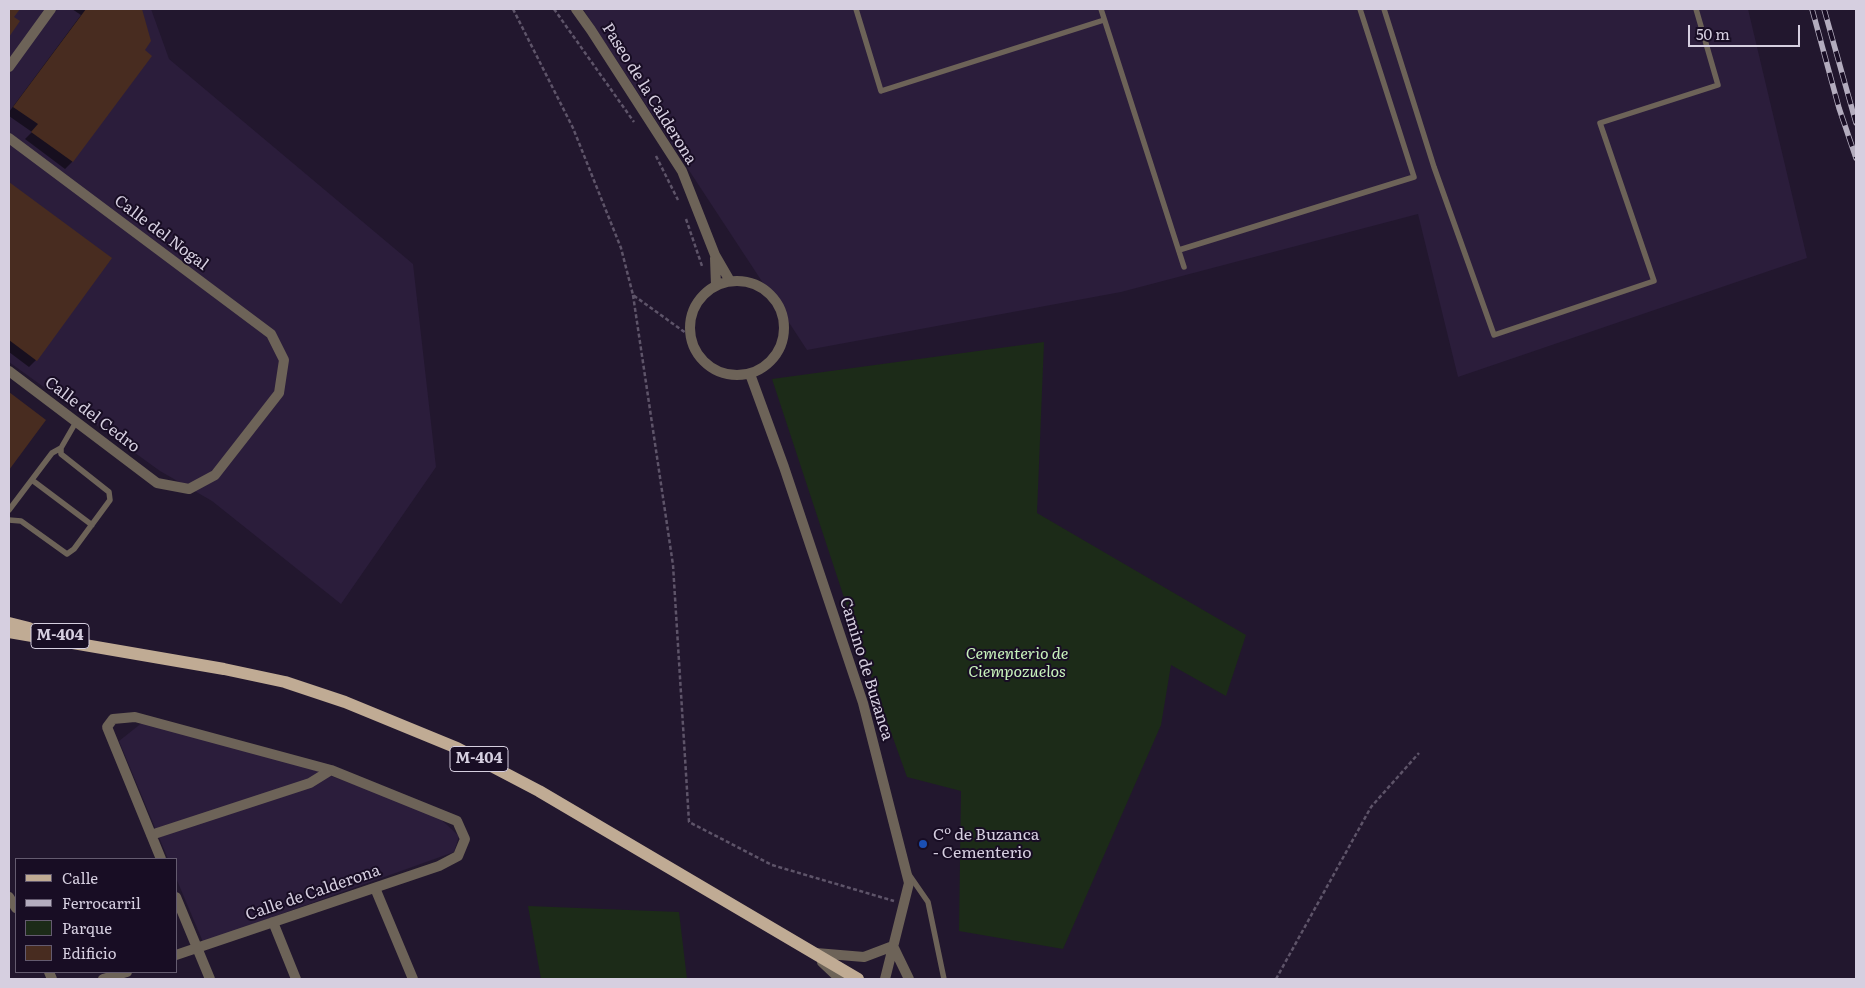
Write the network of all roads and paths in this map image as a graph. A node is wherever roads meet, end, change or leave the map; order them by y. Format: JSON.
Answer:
{"nodes":[{"id":1,"x":51,"y":9,"type":"edge"},
{"id":2,"x":513,"y":9,"type":"edge"},
{"id":3,"x":554,"y":9,"type":"edge"},
{"id":4,"x":576,"y":9,"type":"edge"},
{"id":5,"x":856,"y":9,"type":"edge"},
{"id":6,"x":1101,"y":9,"type":"edge"},
{"id":7,"x":1360,"y":9,"type":"edge"},
{"id":8,"x":1384,"y":9,"type":"edge"},
{"id":9,"x":1696,"y":9,"type":"edge"},
{"id":10,"x":1104,"y":20,"type":"junction"},
{"id":11,"x":9,"y":67,"type":"edge"},
{"id":12,"x":639,"y":129,"type":"dead end"},
{"id":13,"x":9,"y":138,"type":"edge"},
{"id":14,"x":655,"y":154,"type":"dead end"},
{"id":15,"x":682,"y":206,"type":"dead end"},
{"id":16,"x":684,"y":214,"type":"dead end"},
{"id":17,"x":1178,"y":250,"type":"junction"},
{"id":18,"x":715,"y":255,"type":"junction"},
{"id":19,"x":702,"y":266,"type":"dead end"},
{"id":20,"x":1184,"y":266,"type":"dead end"},
{"id":21,"x":730,"y":281,"type":"junction"},
{"id":22,"x":716,"y":285,"type":"junction"},
{"id":23,"x":633,"y":295,"type":"junction"},
{"id":24,"x":690,"y":336,"type":"junction"},
{"id":25,"x":9,"y":371,"type":"edge"},
{"id":26,"x":750,"y":374,"type":"junction"},
{"id":27,"x":76,"y":422,"type":"junction"},
{"id":28,"x":61,"y":448,"type":"junction"},
{"id":29,"x":32,"y":480,"type":"junction"},
{"id":30,"x":157,"y":483,"type":"joint"},
{"id":31,"x":9,"y":510,"type":"edge"},
{"id":32,"x":9,"y":520,"type":"edge"},
{"id":33,"x":92,"y":525,"type":"junction"},
{"id":34,"x":9,"y":623,"type":"edge"},
{"id":35,"x":9,"y":632,"type":"edge"},
{"id":36,"x":111,"y":649,"type":"junction"},
{"id":37,"x":1420,"y":753,"type":"dead end"},
{"id":38,"x":331,"y":770,"type":"junction"},
{"id":39,"x":151,"y":835,"type":"junction"},
{"id":40,"x":161,"y":858,"type":"edge"},
{"id":41,"x":905,"y":868,"type":"junction"},
{"id":42,"x":375,"y":888,"type":"junction"},
{"id":43,"x":178,"y":902,"type":"edge"},
{"id":44,"x":904,"y":904,"type":"junction"},
{"id":45,"x":273,"y":922,"type":"junction"},
{"id":46,"x":893,"y":946,"type":"junction"},
{"id":47,"x":197,"y":948,"type":"junction"},
{"id":48,"x":813,"y":953,"type":"junction"},
{"id":49,"x":178,"y":954,"type":"edge"},
{"id":50,"x":115,"y":978,"type":"edge"},
{"id":51,"x":103,"y":979,"type":"edge"},
{"id":52,"x":210,"y":979,"type":"edge"},
{"id":53,"x":296,"y":979,"type":"edge"},
{"id":54,"x":413,"y":979,"type":"edge"},
{"id":55,"x":840,"y":979,"type":"edge"},
{"id":56,"x":858,"y":979,"type":"edge"},
{"id":57,"x":885,"y":979,"type":"edge"},
{"id":58,"x":909,"y":979,"type":"edge"},
{"id":59,"x":944,"y":979,"type":"edge"},
{"id":60,"x":1276,"y":979,"type":"edge"}],
"edges":[{"from":1,"to":11,"type":"street"},
{"from":2,"to":23,"type":"path"},
{"from":3,"to":12,"type":"path"},
{"from":4,"to":18,"type":"street","name":"Paseo de la Calderona"},
{"from":5,"to":10,"type":"lane"},
{"from":6,"to":10,"type":"lane"},
{"from":7,"to":17,"type":"lane"},
{"from":8,"to":9,"type":"lane"},
{"from":10,"to":17,"type":"lane"},
{"from":13,"to":30,"type":"street","name":"Calle del Nogal"},
{"from":14,"to":15,"type":"path"},
{"from":16,"to":19,"type":"path"},
{"from":17,"to":20,"type":"lane"},
{"from":18,"to":21,"type":"street","name":"Paseo de la Calderona"},
{"from":18,"to":22,"type":"street","name":"Paseo de la Calderona"},
{"from":21,"to":22,"type":"street"},
{"from":21,"to":26,"type":"street"},
{"from":22,"to":24,"type":"street"},
{"from":23,"to":24,"type":"path"},
{"from":23,"to":44,"type":"path"},
{"from":24,"to":26,"type":"street"},
{"from":25,"to":27,"type":"street","name":"Calle del Cedro"},
{"from":26,"to":41,"type":"street","name":"Camino de Buzanca"},
{"from":27,"to":28,"type":"lane"},
{"from":27,"to":30,"type":"street","name":"Calle del Cedro"},
{"from":28,"to":29,"type":"lane"},
{"from":28,"to":33,"type":"lane"},
{"from":29,"to":31,"type":"lane"},
{"from":29,"to":33,"type":"lane"},
{"from":32,"to":33,"type":"lane"},
{"from":34,"to":36,"type":"main road","number":"M-404"},
{"from":35,"to":36,"type":"main road","number":"M-404"},
{"from":36,"to":48,"type":"main road","number":"M-404"},
{"from":37,"to":60,"type":"path"},
{"from":38,"to":39,"type":"street"},
{"from":38,"to":39,"type":"street"},
{"from":38,"to":42,"type":"street","name":"Calle de Calderona"},
{"from":39,"to":40,"type":"street"},
{"from":41,"to":44,"type":"street","name":"Camino de Buzanca"},
{"from":41,"to":59,"type":"lane"},
{"from":42,"to":45,"type":"street","name":"Calle de Calderona"},
{"from":42,"to":54,"type":"street"},
{"from":43,"to":47,"type":"street"},
{"from":44,"to":46,"type":"street","name":"Camino de Buzanca"},
{"from":45,"to":47,"type":"street","name":"Calle de Calderona"},
{"from":45,"to":53,"type":"street"},
{"from":46,"to":48,"type":"street"},
{"from":46,"to":57,"type":"street","name":"Camino de Buzanca"},
{"from":46,"to":58,"type":"street"},
{"from":47,"to":49,"type":"street","name":"Calle de Calderona"},
{"from":47,"to":52,"type":"street"},
{"from":48,"to":55,"type":"street"},
{"from":48,"to":56,"type":"main road","number":"M-404"},
{"from":50,"to":51,"type":"street"}]}
